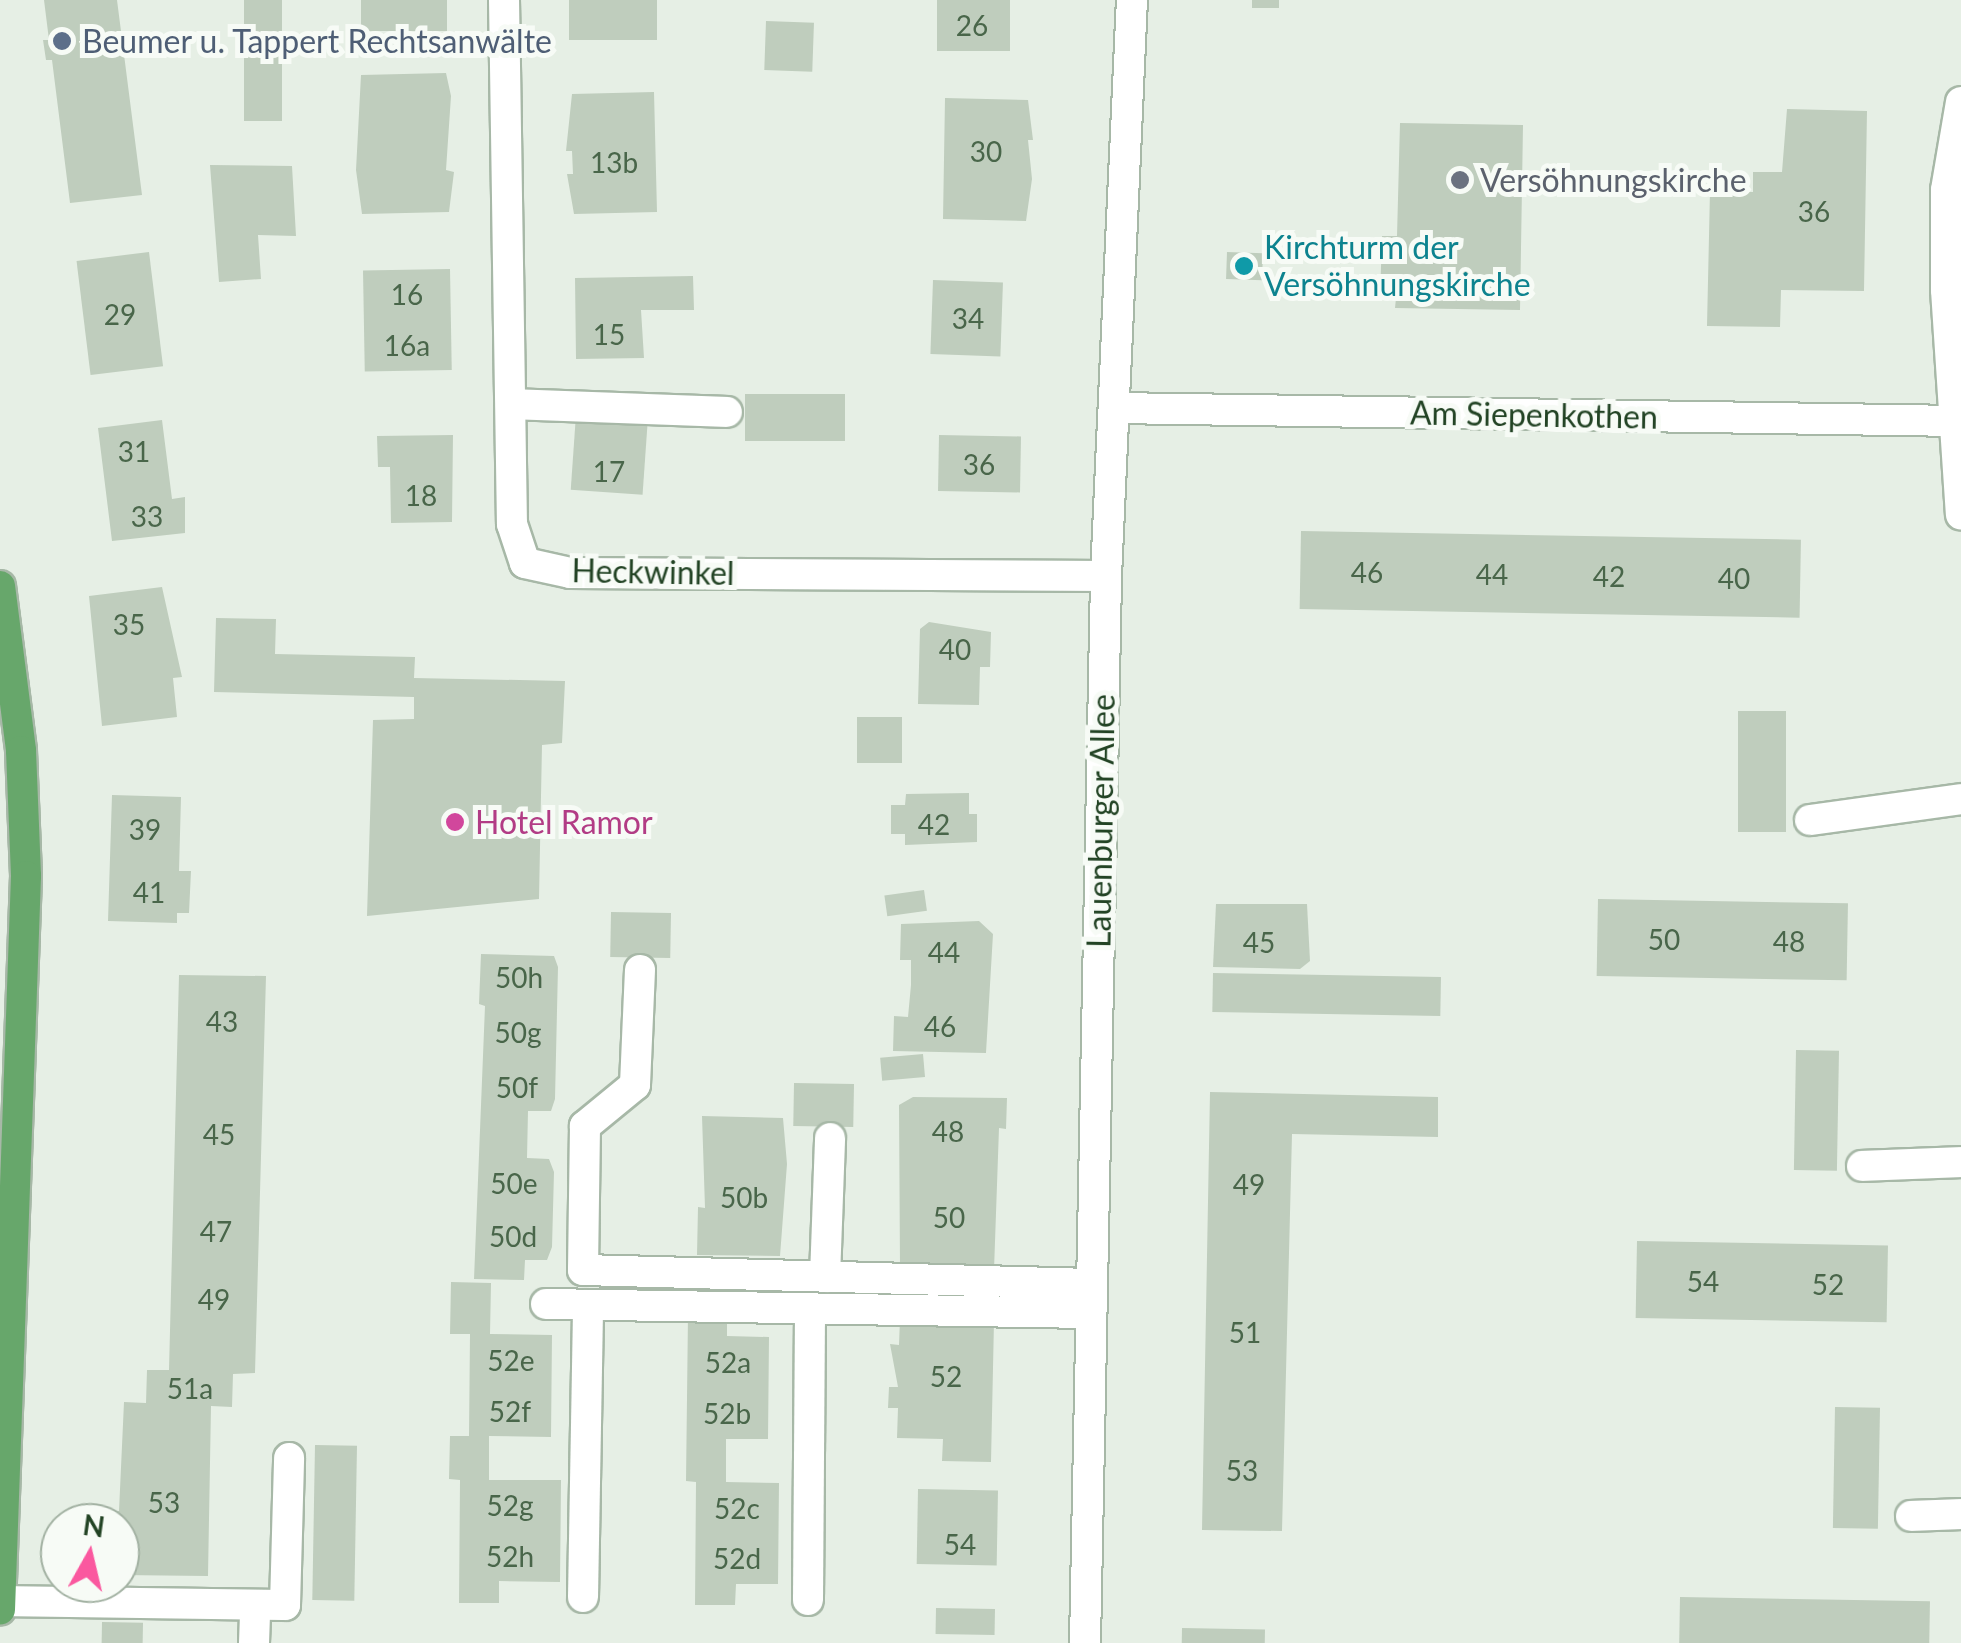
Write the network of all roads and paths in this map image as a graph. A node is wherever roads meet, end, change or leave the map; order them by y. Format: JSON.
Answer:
{"nodes":[{"id":1,"x":504,"y":0,"type":"edge"},
{"id":2,"x":1132,"y":0,"type":"edge"},
{"id":3,"x":1961,"y":102,"type":"edge"},
{"id":4,"x":511,"y":404,"type":"junction"},
{"id":5,"x":1114,"y":408,"type":"junction"},
{"id":6,"x":727,"y":412,"type":"dead end"},
{"id":7,"x":1957,"y":421,"type":"edge"},
{"id":8,"x":1961,"y":515,"type":"edge"},
{"id":9,"x":1106,"y":576,"type":"junction"},
{"id":10,"x":0,"y":586,"type":"edge"},
{"id":11,"x":1961,"y":799,"type":"edge"},
{"id":12,"x":1810,"y":820,"type":"dead end"},
{"id":13,"x":640,"y":970,"type":"dead end"},
{"id":14,"x":830,"y":1138,"type":"dead end"},
{"id":15,"x":1961,"y":1162,"type":"edge"},
{"id":16,"x":1862,"y":1166,"type":"dead end"},
{"id":17,"x":825,"y":1277,"type":"junction"},
{"id":18,"x":1092,"y":1299,"type":"junction"},
{"id":19,"x":546,"y":1304,"type":"dead end"},
{"id":20,"x":588,"y":1305,"type":"junction"},
{"id":21,"x":810,"y":1309,"type":"junction"},
{"id":22,"x":290,"y":1458,"type":"dead end"},
{"id":23,"x":1961,"y":1514,"type":"edge"},
{"id":24,"x":1911,"y":1516,"type":"dead end"},
{"id":25,"x":583,"y":1597,"type":"dead end"},
{"id":26,"x":808,"y":1600,"type":"dead end"},
{"id":27,"x":255,"y":1605,"type":"junction"},
{"id":28,"x":1,"y":1606,"type":"edge"},
{"id":29,"x":254,"y":1643,"type":"edge"},
{"id":30,"x":1085,"y":1643,"type":"edge"}],
"edges":[{"from":1,"to":4,"type":"street","name":"Heckwinkel"},
{"from":2,"to":5,"type":"street","name":"Lauenburger Allee"},
{"from":3,"to":7,"type":"street"},
{"from":4,"to":6,"type":"street"},
{"from":4,"to":9,"type":"street","name":"Heckwinkel"},
{"from":5,"to":7,"type":"street","name":"Am Siepenkothen"},
{"from":5,"to":9,"type":"street","name":"Lauenburger Allee"},
{"from":7,"to":8,"type":"street"},
{"from":9,"to":18,"type":"street","name":"Lauenburger Allee"},
{"from":10,"to":28,"type":"main road"},
{"from":11,"to":12,"type":"street"},
{"from":13,"to":17,"type":"street"},
{"from":14,"to":17,"type":"street"},
{"from":15,"to":16,"type":"street"},
{"from":17,"to":18,"type":"street"},
{"from":18,"to":21,"type":"street"},
{"from":18,"to":30,"type":"street","name":"Lauenburger Allee"},
{"from":19,"to":20,"type":"street"},
{"from":20,"to":21,"type":"street"},
{"from":20,"to":25,"type":"street"},
{"from":21,"to":26,"type":"street"},
{"from":22,"to":27,"type":"street"},
{"from":23,"to":24,"type":"street"},
{"from":27,"to":28,"type":"street"},
{"from":27,"to":29,"type":"street"}]}
